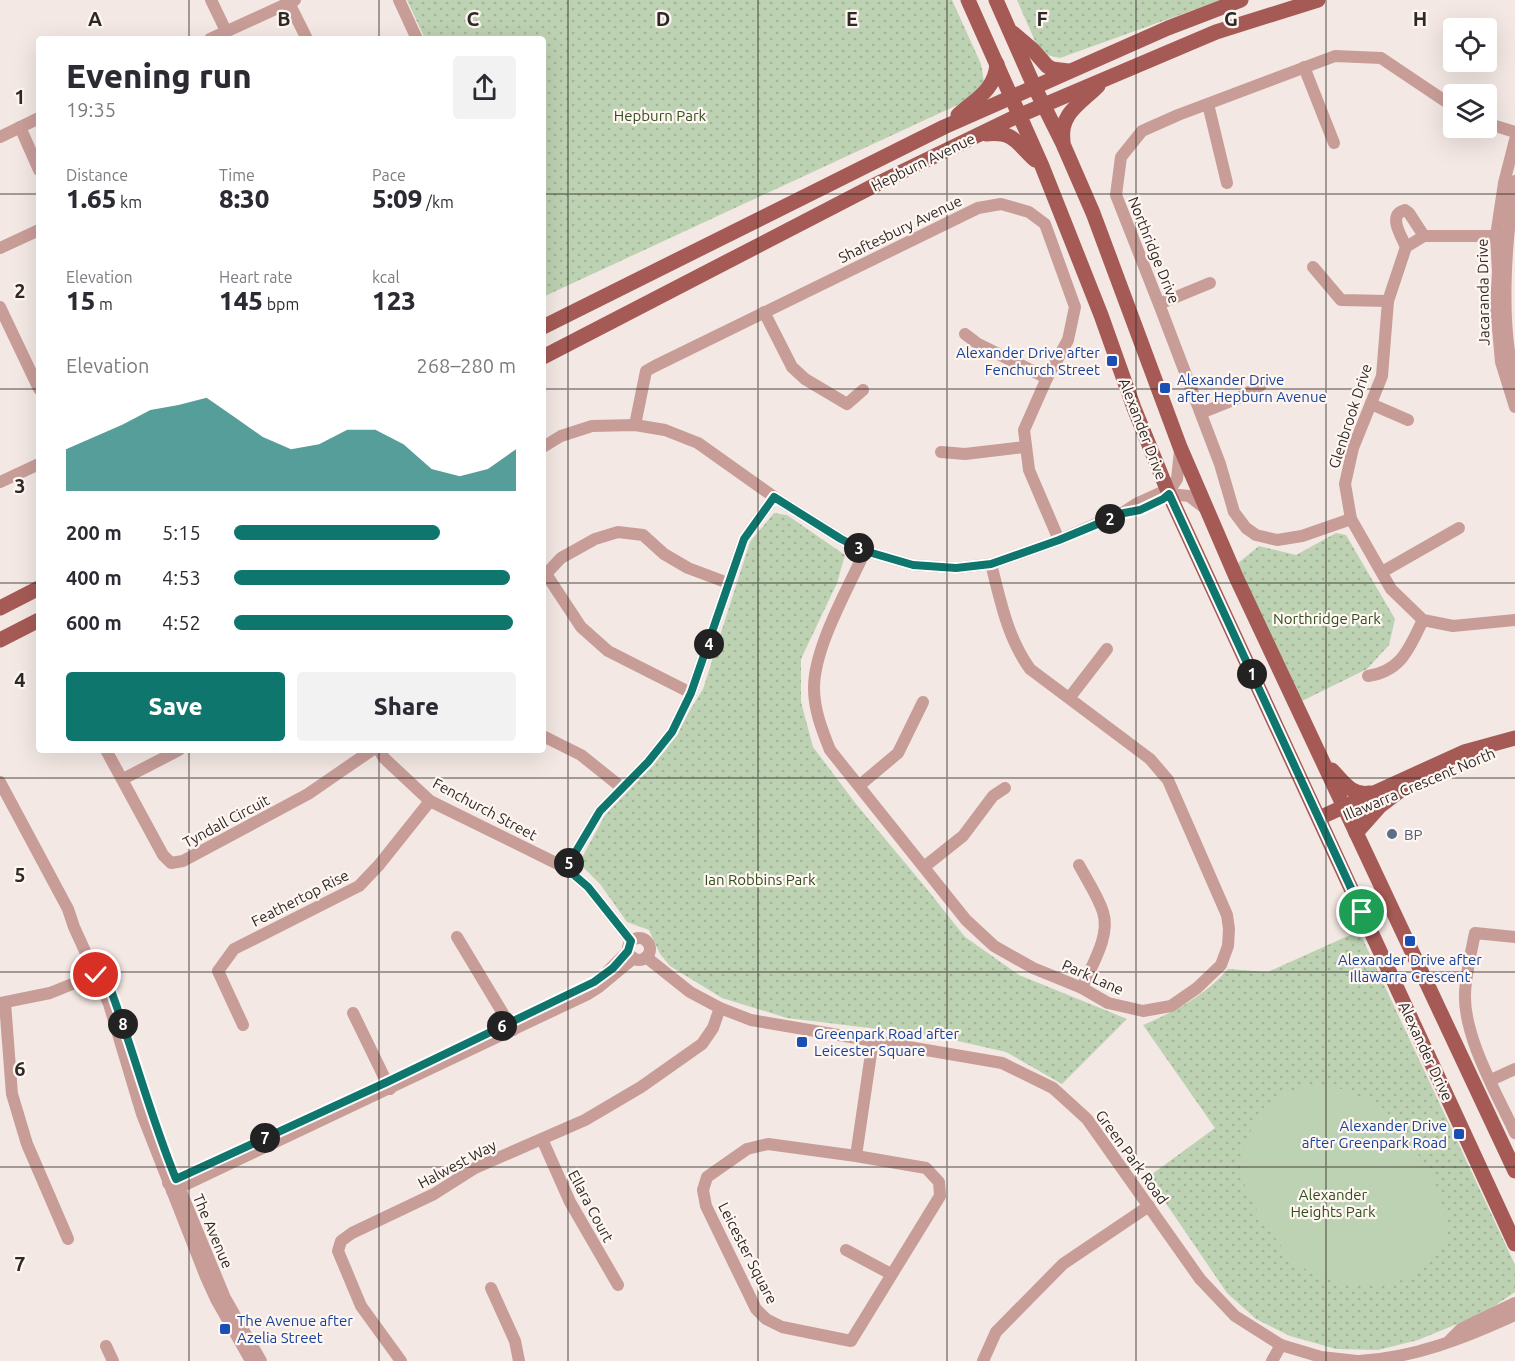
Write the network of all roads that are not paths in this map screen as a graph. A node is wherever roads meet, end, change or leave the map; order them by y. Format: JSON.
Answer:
{"nodes":[{"id":1,"x":211,"y":0,"type":"edge"},
{"id":2,"x":399,"y":0,"type":"edge"},
{"id":3,"x":968,"y":0,"type":"edge"},
{"id":4,"x":996,"y":0,"type":"edge"},
{"id":5,"x":1242,"y":0,"type":"edge"},
{"id":6,"x":1318,"y":0,"type":"edge"},
{"id":7,"x":292,"y":1,"type":"edge"},
{"id":8,"x":1009,"y":29,"type":"junction"},
{"id":9,"x":226,"y":32,"type":"junction"},
{"id":10,"x":217,"y":36,"type":"edge"},
{"id":11,"x":306,"y":36,"type":"edge"},
{"id":12,"x":416,"y":36,"type":"edge"},
{"id":13,"x":997,"y":64,"type":"junction"},
{"id":14,"x":1304,"y":67,"type":"junction"},
{"id":15,"x":1069,"y":71,"type":"junction"},
{"id":16,"x":1107,"y":78,"type":"junction"},
{"id":17,"x":1034,"y":86,"type":"junction"},
{"id":18,"x":1011,"y":97,"type":"junction"},
{"id":19,"x":1443,"y":100,"type":"edge"},
{"id":20,"x":1208,"y":104,"type":"junction"},
{"id":21,"x":1044,"y":105,"type":"junction"},
{"id":22,"x":1020,"y":116,"type":"junction"},
{"id":23,"x":36,"y":119,"type":"edge"},
{"id":24,"x":1497,"y":126,"type":"edge"},
{"id":25,"x":20,"y":127,"type":"junction"},
{"id":26,"x":944,"y":127,"type":"junction"},
{"id":27,"x":1515,"y":132,"type":"edge"},
{"id":28,"x":979,"y":135,"type":"junction"},
{"id":29,"x":0,"y":136,"type":"edge"},
{"id":30,"x":1515,"y":140,"type":"edge"},
{"id":31,"x":1334,"y":143,"type":"dead end"},
{"id":32,"x":1063,"y":144,"type":"junction"},
{"id":33,"x":36,"y":163,"type":"edge"},
{"id":34,"x":1042,"y":166,"type":"junction"},
{"id":35,"x":1515,"y":181,"type":"edge"},
{"id":36,"x":1227,"y":183,"type":"dead end"},
{"id":37,"x":36,"y":231,"type":"edge"},
{"id":38,"x":1424,"y":236,"type":"junction"},
{"id":39,"x":1502,"y":236,"type":"junction"},
{"id":40,"x":1406,"y":247,"type":"junction"},
{"id":41,"x":0,"y":248,"type":"edge"},
{"id":42,"x":1313,"y":267,"type":"dead end"},
{"id":43,"x":1210,"y":283,"type":"dead end"},
{"id":44,"x":1388,"y":301,"type":"junction"},
{"id":45,"x":1160,"y":304,"type":"junction"},
{"id":46,"x":1128,"y":306,"type":"junction"},
{"id":47,"x":0,"y":307,"type":"edge"},
{"id":48,"x":764,"y":312,"type":"junction"},
{"id":49,"x":1101,"y":315,"type":"junction"},
{"id":50,"x":546,"y":326,"type":"edge"},
{"id":51,"x":605,"y":326,"type":"junction"},
{"id":52,"x":965,"y":334,"type":"dead end"},
{"id":53,"x":546,"y":348,"type":"edge"},
{"id":54,"x":546,"y":356,"type":"edge"},
{"id":55,"x":1047,"y":378,"type":"junction"},
{"id":56,"x":1515,"y":381,"type":"edge"},
{"id":57,"x":36,"y":383,"type":"edge"},
{"id":58,"x":1262,"y":385,"type":"dead end"},
{"id":59,"x":863,"y":390,"type":"dead end"},
{"id":60,"x":1371,"y":404,"type":"junction"},
{"id":61,"x":1515,"y":407,"type":"edge"},
{"id":62,"x":1201,"y":413,"type":"junction"},
{"id":63,"x":1408,"y":420,"type":"dead end"},
{"id":64,"x":635,"y":425,"type":"junction"},
{"id":65,"x":546,"y":445,"type":"edge"},
{"id":66,"x":1026,"y":447,"type":"junction"},
{"id":67,"x":1180,"y":447,"type":"junction"},
{"id":68,"x":941,"y":452,"type":"dead end"},
{"id":69,"x":36,"y":465,"type":"edge"},
{"id":70,"x":0,"y":482,"type":"edge"},
{"id":71,"x":1169,"y":494,"type":"junction"},
{"id":72,"x":774,"y":497,"type":"junction"},
{"id":73,"x":1208,"y":510,"type":"junction"},
{"id":74,"x":1351,"y":519,"type":"junction"},
{"id":75,"x":1459,"y":528,"type":"dead end"},
{"id":76,"x":1059,"y":540,"type":"junction"},
{"id":77,"x":865,"y":551,"type":"junction"},
{"id":78,"x":991,"y":564,"type":"junction"},
{"id":79,"x":1382,"y":572,"type":"junction"},
{"id":80,"x":546,"y":573,"type":"edge"},
{"id":81,"x":546,"y":575,"type":"edge"},
{"id":82,"x":728,"y":583,"type":"junction"},
{"id":83,"x":36,"y":590,"type":"edge"},
{"id":84,"x":0,"y":608,"type":"edge"},
{"id":85,"x":1423,"y":620,"type":"junction"},
{"id":86,"x":1515,"y":620,"type":"edge"},
{"id":87,"x":36,"y":622,"type":"edge"},
{"id":88,"x":36,"y":630,"type":"edge"},
{"id":89,"x":0,"y":640,"type":"edge"},
{"id":90,"x":0,"y":648,"type":"edge"},
{"id":91,"x":1107,"y":649,"type":"dead end"},
{"id":92,"x":1368,"y":676,"type":"dead end"},
{"id":93,"x":691,"y":693,"type":"junction"},
{"id":94,"x":1070,"y":697,"type":"junction"},
{"id":95,"x":923,"y":702,"type":"dead end"},
{"id":96,"x":546,"y":738,"type":"edge"},
{"id":97,"x":1515,"y":738,"type":"edge"},
{"id":98,"x":1515,"y":745,"type":"edge"},
{"id":99,"x":108,"y":753,"type":"edge"},
{"id":100,"x":173,"y":753,"type":"edge"},
{"id":101,"x":368,"y":753,"type":"edge"},
{"id":102,"x":381,"y":753,"type":"edge"},
{"id":103,"x":1320,"y":757,"type":"junction"},
{"id":104,"x":123,"y":779,"type":"junction"},
{"id":105,"x":0,"y":783,"type":"edge"},
{"id":106,"x":860,"y":785,"type":"junction"},
{"id":107,"x":621,"y":787,"type":"junction"},
{"id":108,"x":1005,"y":788,"type":"dead end"},
{"id":109,"x":1401,"y":790,"type":"junction"},
{"id":110,"x":1372,"y":793,"type":"junction"},
{"id":111,"x":430,"y":801,"type":"junction"},
{"id":112,"x":1346,"y":810,"type":"junction"},
{"id":113,"x":1321,"y":821,"type":"junction"},
{"id":114,"x":1356,"y":833,"type":"junction"},
{"id":115,"x":1079,"y":865,"type":"dead end"},
{"id":116,"x":924,"y":867,"type":"junction"},
{"id":117,"x":566,"y":868,"type":"junction"},
{"id":118,"x":457,"y":937,"type":"dead end"},
{"id":119,"x":1515,"y":937,"type":"edge"},
{"id":120,"x":635,"y":952,"type":"junction"},
{"id":121,"x":100,"y":974,"type":"junction"},
{"id":122,"x":1082,"y":988,"type":"junction"},
{"id":123,"x":3,"y":1003,"type":"edge"},
{"id":124,"x":720,"y":1008,"type":"junction"},
{"id":125,"x":353,"y":1013,"type":"dead end"},
{"id":126,"x":243,"y":1026,"type":"dead end"},
{"id":127,"x":511,"y":1026,"type":"junction"},
{"id":128,"x":873,"y":1040,"type":"junction"},
{"id":129,"x":1515,"y":1069,"type":"edge"},
{"id":130,"x":1491,"y":1080,"type":"junction"},
{"id":131,"x":388,"y":1086,"type":"junction"},
{"id":132,"x":6,"y":1096,"type":"edge"},
{"id":133,"x":1515,"y":1133,"type":"edge"},
{"id":134,"x":542,"y":1139,"type":"junction"},
{"id":135,"x":856,"y":1156,"type":"junction"},
{"id":136,"x":1515,"y":1171,"type":"edge"},
{"id":137,"x":174,"y":1185,"type":"junction"},
{"id":138,"x":1149,"y":1206,"type":"junction"},
{"id":139,"x":68,"y":1239,"type":"dead end"},
{"id":140,"x":1515,"y":1244,"type":"edge"},
{"id":141,"x":846,"y":1250,"type":"dead end"},
{"id":142,"x":891,"y":1275,"type":"junction"},
{"id":143,"x":618,"y":1285,"type":"dead end"},
{"id":144,"x":491,"y":1288,"type":"dead end"},
{"id":145,"x":1515,"y":1303,"type":"edge"},
{"id":146,"x":1515,"y":1315,"type":"edge"},
{"id":147,"x":1449,"y":1341,"type":"junction"},
{"id":148,"x":1281,"y":1345,"type":"junction"},
{"id":149,"x":106,"y":1346,"type":"dead end"},
{"id":150,"x":113,"y":1361,"type":"edge"},
{"id":151,"x":251,"y":1361,"type":"edge"},
{"id":152,"x":261,"y":1361,"type":"edge"},
{"id":153,"x":401,"y":1361,"type":"edge"},
{"id":154,"x":519,"y":1361,"type":"edge"},
{"id":155,"x":983,"y":1361,"type":"edge"},
{"id":156,"x":1272,"y":1361,"type":"edge"},
{"id":157,"x":1358,"y":1361,"type":"edge"}],
"edges":[{"from":1,"to":9,"type":"street"},
{"from":2,"to":12,"type":"street"},
{"from":3,"to":13,"type":"main road","name":"Alexander Drive"},
{"from":4,"to":8,"type":"main road","name":"Alexander Drive"},
{"from":5,"to":15,"type":"main road","name":"Hepburn Avenue"},
{"from":6,"to":16,"type":"main road","name":"Hepburn Avenue"},
{"from":7,"to":9,"type":"street"},
{"from":7,"to":11,"type":"street"},
{"from":8,"to":15,"type":"main road"},
{"from":8,"to":17,"type":"main road","name":"Alexander Drive"},
{"from":9,"to":10,"type":"street"},
{"from":13,"to":18,"type":"main road","name":"Alexander Drive"},
{"from":13,"to":26,"type":"main road"},
{"from":14,"to":19,"type":"street","name":"Northridge Drive"},
{"from":14,"to":20,"type":"street","name":"Northridge Drive"},
{"from":14,"to":31,"type":"street"},
{"from":15,"to":17,"type":"main road","name":"Hepburn Avenue"},
{"from":16,"to":21,"type":"main road","name":"Hepburn Avenue"},
{"from":16,"to":32,"type":"main road"},
{"from":17,"to":18,"type":"main road","name":"Hepburn Avenue"},
{"from":17,"to":21,"type":"main road","name":"Alexander Drive"},
{"from":18,"to":22,"type":"main road","name":"Alexander Drive"},
{"from":18,"to":26,"type":"main road","name":"Hepburn Avenue"},
{"from":20,"to":36,"type":"street"},
{"from":20,"to":45,"type":"street","name":"Northridge Drive"},
{"from":21,"to":22,"type":"main road","name":"Hepburn Avenue"},
{"from":21,"to":32,"type":"main road","name":"Alexander Drive"},
{"from":22,"to":28,"type":"main road","name":"Hepburn Avenue"},
{"from":22,"to":34,"type":"main road","name":"Alexander Drive"},
{"from":23,"to":25,"type":"street"},
{"from":24,"to":27,"type":"street"},
{"from":25,"to":29,"type":"street"},
{"from":25,"to":33,"type":"street"},
{"from":26,"to":50,"type":"main road","name":"Hepburn Avenue"},
{"from":28,"to":34,"type":"main road"},
{"from":28,"to":51,"type":"main road","name":"Hepburn Avenue"},
{"from":30,"to":39,"type":"street","name":"Jacaranda Drive"},
{"from":32,"to":46,"type":"main road","name":"Alexander Drive"},
{"from":34,"to":49,"type":"main road","name":"Alexander Drive"},
{"from":35,"to":39,"type":"street","name":"Jacaranda Drive"},
{"from":37,"to":41,"type":"street"},
{"from":38,"to":39,"type":"street"},
{"from":38,"to":40,"type":"street"},
{"from":38,"to":40,"type":"street"},
{"from":39,"to":56,"type":"street","name":"Jacaranda Drive"},
{"from":39,"to":61,"type":"street","name":"Jacaranda Drive"},
{"from":40,"to":44,"type":"street","name":"Glenbrook Drive"},
{"from":42,"to":44,"type":"street"},
{"from":43,"to":45,"type":"street"},
{"from":44,"to":60,"type":"street","name":"Glenbrook Drive"},
{"from":45,"to":62,"type":"street","name":"Northridge Drive"},
{"from":46,"to":49,"type":"main road"},
{"from":46,"to":67,"type":"main road","name":"Alexander Drive"},
{"from":47,"to":57,"type":"street"},
{"from":48,"to":55,"type":"street","name":"Shaftesbury Avenue"},
{"from":48,"to":59,"type":"street"},
{"from":48,"to":64,"type":"street","name":"Shaftesbury Avenue"},
{"from":49,"to":71,"type":"main road","name":"Alexander Drive"},
{"from":51,"to":53,"type":"street"},
{"from":51,"to":54,"type":"main road","name":"Hepburn Avenue"},
{"from":52,"to":55,"type":"street"},
{"from":55,"to":66,"type":"street","name":"Shaftesbury Avenue"},
{"from":58,"to":62,"type":"street"},
{"from":60,"to":63,"type":"street"},
{"from":60,"to":74,"type":"street","name":"Glenbrook Drive"},
{"from":62,"to":74,"type":"street","name":"Northridge Drive"},
{"from":64,"to":65,"type":"street"},
{"from":64,"to":72,"type":"street"},
{"from":66,"to":68,"type":"street"},
{"from":66,"to":76,"type":"street","name":"Shaftesbury Avenue"},
{"from":67,"to":71,"type":"street"},
{"from":67,"to":73,"type":"main road","name":"Alexander Drive"},
{"from":69,"to":70,"type":"street"},
{"from":71,"to":73,"type":"street"},
{"from":71,"to":76,"type":"street"},
{"from":71,"to":113,"type":"main road","name":"Alexander Drive"},
{"from":72,"to":77,"type":"street"},
{"from":72,"to":82,"type":"street"},
{"from":73,"to":103,"type":"main road","name":"Alexander Drive"},
{"from":74,"to":79,"type":"street","name":"Glenbrook Drive"},
{"from":75,"to":79,"type":"street"},
{"from":76,"to":78,"type":"street"},
{"from":77,"to":78,"type":"street"},
{"from":77,"to":106,"type":"street","name":"Park Lane"},
{"from":78,"to":94,"type":"street","name":"Park Lane"},
{"from":79,"to":85,"type":"street","name":"Glenbrook Drive"},
{"from":80,"to":82,"type":"street"},
{"from":81,"to":93,"type":"street"},
{"from":82,"to":93,"type":"street"},
{"from":83,"to":84,"type":"main road"},
{"from":85,"to":86,"type":"street"},
{"from":85,"to":92,"type":"street"},
{"from":87,"to":89,"type":"main road"},
{"from":88,"to":90,"type":"main road"},
{"from":91,"to":94,"type":"street"},
{"from":93,"to":107,"type":"street"},
{"from":94,"to":122,"type":"street","name":"Park Lane"},
{"from":95,"to":106,"type":"street"},
{"from":96,"to":107,"type":"street"},
{"from":97,"to":110,"type":"main road","name":"Illawarra Crescent North"},
{"from":98,"to":109,"type":"main road","name":"Illawarra Crescent North"},
{"from":99,"to":104,"type":"street","name":"Tyndall Circuit"},
{"from":100,"to":104,"type":"street"},
{"from":101,"to":104,"type":"street","name":"Tyndall Circuit"},
{"from":102,"to":111,"type":"street","name":"Fenchurch Street"},
{"from":103,"to":110,"type":"main road"},
{"from":103,"to":112,"type":"main road","name":"Alexander Drive"},
{"from":105,"to":121,"type":"street","name":"The Avenue"},
{"from":106,"to":116,"type":"street","name":"Park Lane"},
{"from":107,"to":117,"type":"street"},
{"from":108,"to":116,"type":"street"},
{"from":109,"to":112,"type":"main road","name":"Illawarra Crescent North"},
{"from":109,"to":114,"type":"main road"},
{"from":110,"to":112,"type":"main road","name":"Illawarra Crescent North"},
{"from":111,"to":117,"type":"street","name":"Fenchurch Street"},
{"from":111,"to":126,"type":"street","name":"Feathertop Rise"},
{"from":112,"to":113,"type":"main road","name":"Illawarra Crescent North"},
{"from":112,"to":114,"type":"main road","name":"Alexander Drive"},
{"from":113,"to":140,"type":"main road","name":"Alexander Drive"},
{"from":114,"to":136,"type":"main road","name":"Alexander Drive"},
{"from":115,"to":122,"type":"street"},
{"from":116,"to":122,"type":"street","name":"Park Lane"},
{"from":117,"to":120,"type":"street","name":"Fenchurch Street"},
{"from":118,"to":127,"type":"street"},
{"from":119,"to":130,"type":"street"},
{"from":120,"to":124,"type":"street","name":"Green Park Road"},
{"from":120,"to":127,"type":"street"},
{"from":121,"to":123,"type":"street"},
{"from":121,"to":137,"type":"street","name":"The Avenue"},
{"from":123,"to":132,"type":"street"},
{"from":124,"to":128,"type":"street","name":"Green Park Road"},
{"from":124,"to":134,"type":"street","name":"Halwest Way"},
{"from":125,"to":131,"type":"street"},
{"from":127,"to":131,"type":"street"},
{"from":128,"to":135,"type":"street"},
{"from":128,"to":138,"type":"street","name":"Green Park Road"},
{"from":129,"to":130,"type":"street"},
{"from":130,"to":133,"type":"street"},
{"from":131,"to":137,"type":"street"},
{"from":132,"to":139,"type":"street"},
{"from":134,"to":143,"type":"street","name":"Ellara Court"},
{"from":134,"to":153,"type":"street","name":"Halwest Way"},
{"from":135,"to":142,"type":"street","name":"Leicester Square"},
{"from":135,"to":142,"type":"street","name":"Leicester Square"},
{"from":137,"to":151,"type":"street","name":"The Avenue"},
{"from":137,"to":152,"type":"street","name":"The Avenue"},
{"from":138,"to":148,"type":"street","name":"Green Park Road"},
{"from":138,"to":155,"type":"street"},
{"from":141,"to":142,"type":"street"},
{"from":144,"to":154,"type":"street"},
{"from":145,"to":147,"type":"street","name":"Green Park Road"},
{"from":146,"to":147,"type":"street","name":"Green Park Road"},
{"from":147,"to":157,"type":"street","name":"Green Park Road"},
{"from":148,"to":156,"type":"street"},
{"from":148,"to":157,"type":"street","name":"Green Park Road"},
{"from":149,"to":150,"type":"street"}]}
